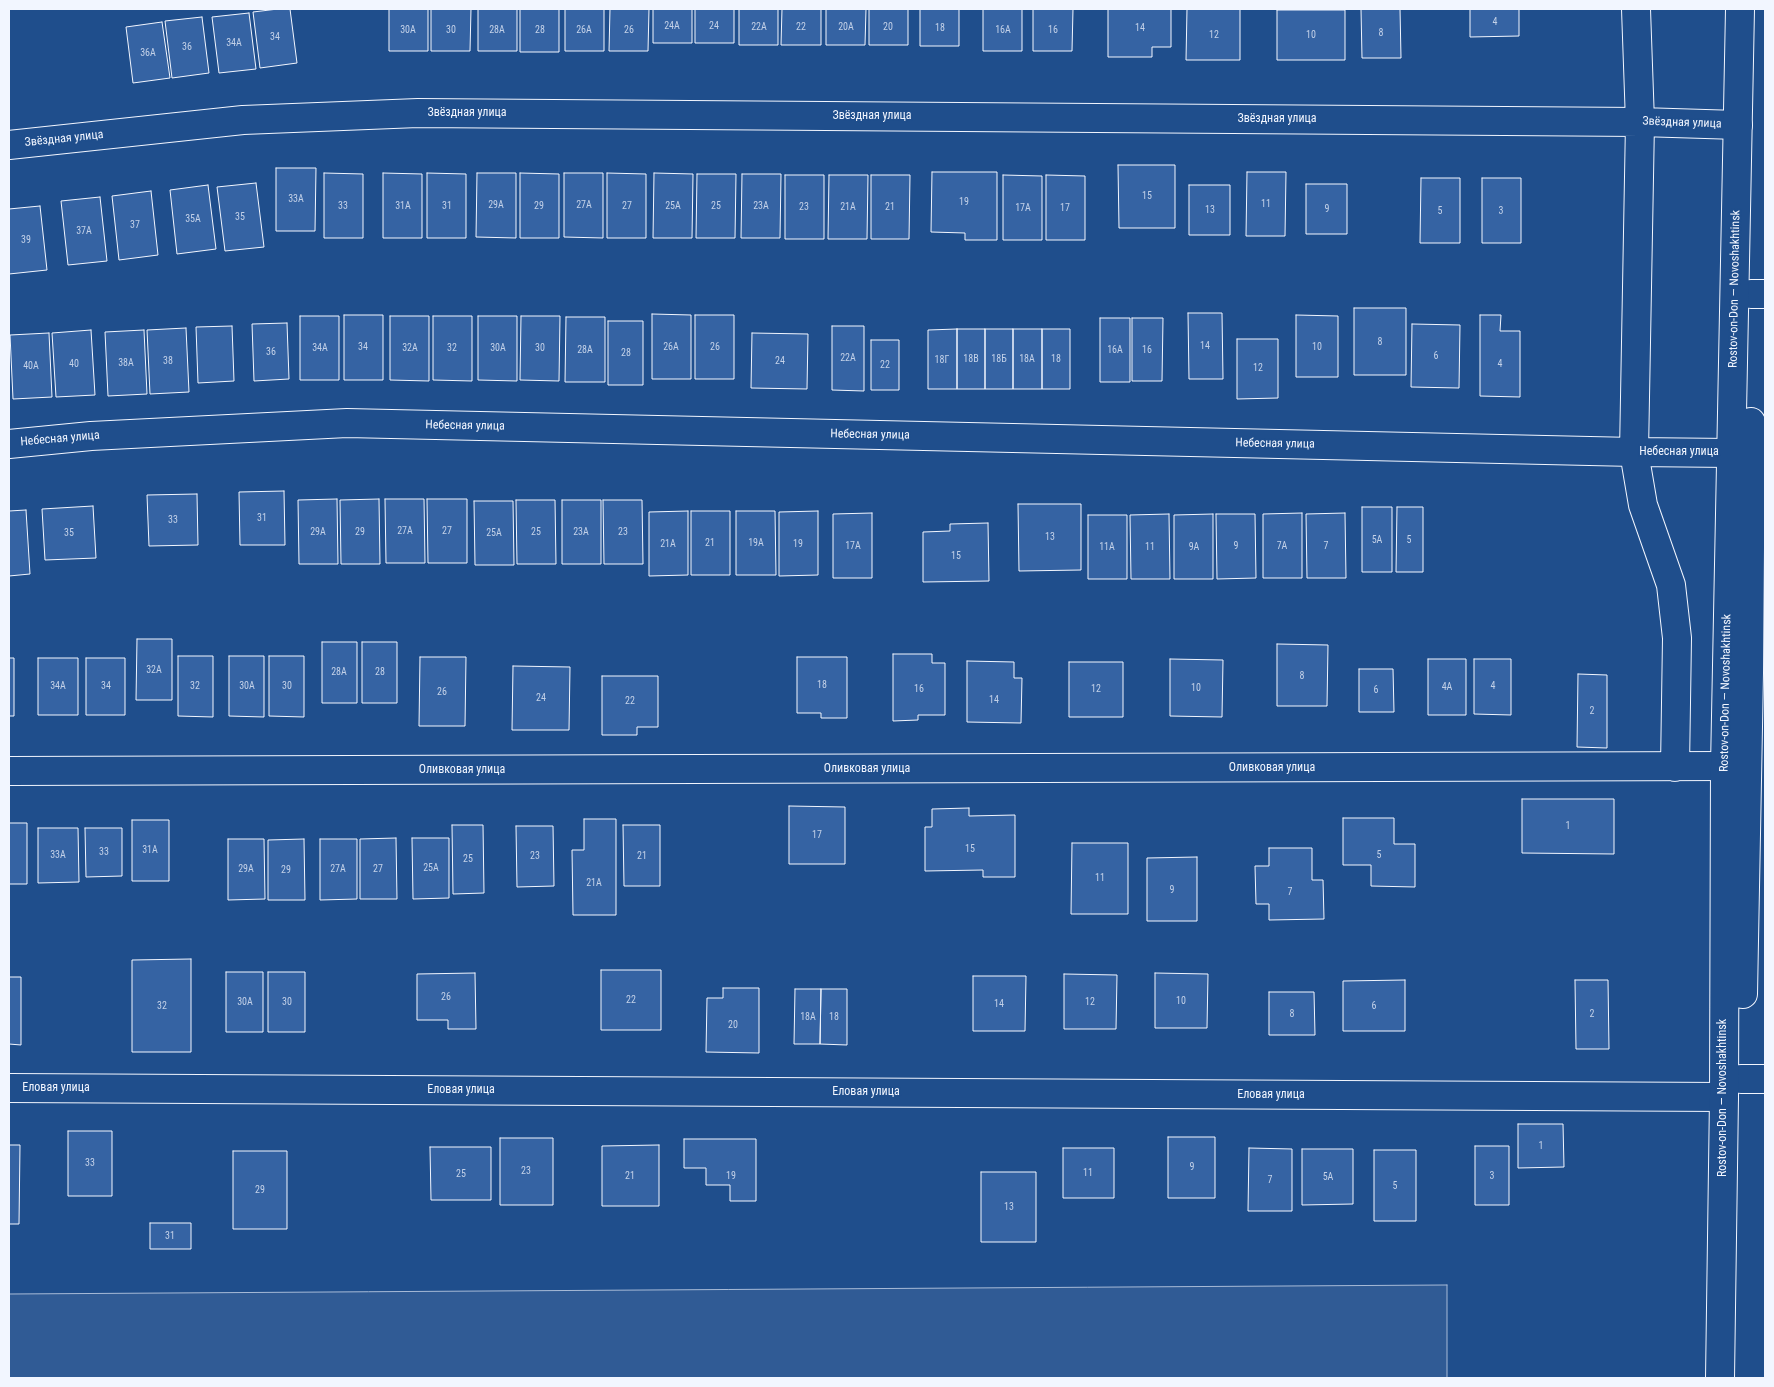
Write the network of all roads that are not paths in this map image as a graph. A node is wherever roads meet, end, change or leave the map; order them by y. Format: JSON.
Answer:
{"nodes":[{"id":1,"x":1636,"y":9,"type":"edge"},
{"id":2,"x":1740,"y":9,"type":"edge"},
{"id":3,"x":1758,"y":9,"type":"edge"},
{"id":4,"x":1640,"y":122,"type":"junction"},
{"id":5,"x":1738,"y":125,"type":"junction"},
{"id":6,"x":9,"y":145,"type":"edge"},
{"id":7,"x":1758,"y":294,"type":"edge"},
{"id":8,"x":9,"y":444,"type":"edge"},
{"id":9,"x":1634,"y":452,"type":"junction"},
{"id":10,"x":1731,"y":453,"type":"junction"},
{"id":11,"x":1757,"y":673,"type":"edge"},
{"id":12,"x":1725,"y":766,"type":"junction"},
{"id":13,"x":1675,"y":767,"type":"junction"},
{"id":14,"x":9,"y":770,"type":"edge"},
{"id":15,"x":1743,"y":1085,"type":"edge"},
{"id":16,"x":9,"y":1088,"type":"edge"},
{"id":17,"x":1720,"y":1378,"type":"edge"},
{"id":18,"x":1737,"y":1378,"type":"edge"}],
"edges":[{"from":1,"to":4,"type":"street"},
{"from":2,"to":5,"type":"street","name":"Rostov-on-Don — Novoshakhtinsk"},
{"from":3,"to":7,"type":"street","name":"Rostov-on-Don — Novoshakhtinsk"},
{"from":4,"to":5,"type":"street","name":"Звёздная улица"},
{"from":4,"to":6,"type":"street","name":"Звёздная улица"},
{"from":4,"to":9,"type":"street"},
{"from":5,"to":10,"type":"street","name":"Rostov-on-Don — Novoshakhtinsk"},
{"from":7,"to":11,"type":"street","name":"Rostov-on-Don — Novoshakhtinsk"},
{"from":8,"to":9,"type":"street","name":"Небесная улица"},
{"from":9,"to":10,"type":"street","name":"Небесная улица"},
{"from":9,"to":13,"type":"street"},
{"from":10,"to":12,"type":"street","name":"Rostov-on-Don — Novoshakhtinsk"},
{"from":11,"to":15,"type":"street","name":"Rostov-on-Don — Novoshakhtinsk"},
{"from":12,"to":13,"type":"street","name":"Оливковая улица"},
{"from":12,"to":15,"type":"street","name":"Rostov-on-Don — Novoshakhtinsk"},
{"from":13,"to":14,"type":"street","name":"Оливковая улица"},
{"from":15,"to":16,"type":"street","name":"Еловая улица"},
{"from":15,"to":17,"type":"street","name":"Rostov-on-Don — Novoshakhtinsk"},
{"from":15,"to":18,"type":"street","name":"Rostov-on-Don — Novoshakhtinsk"}]}
